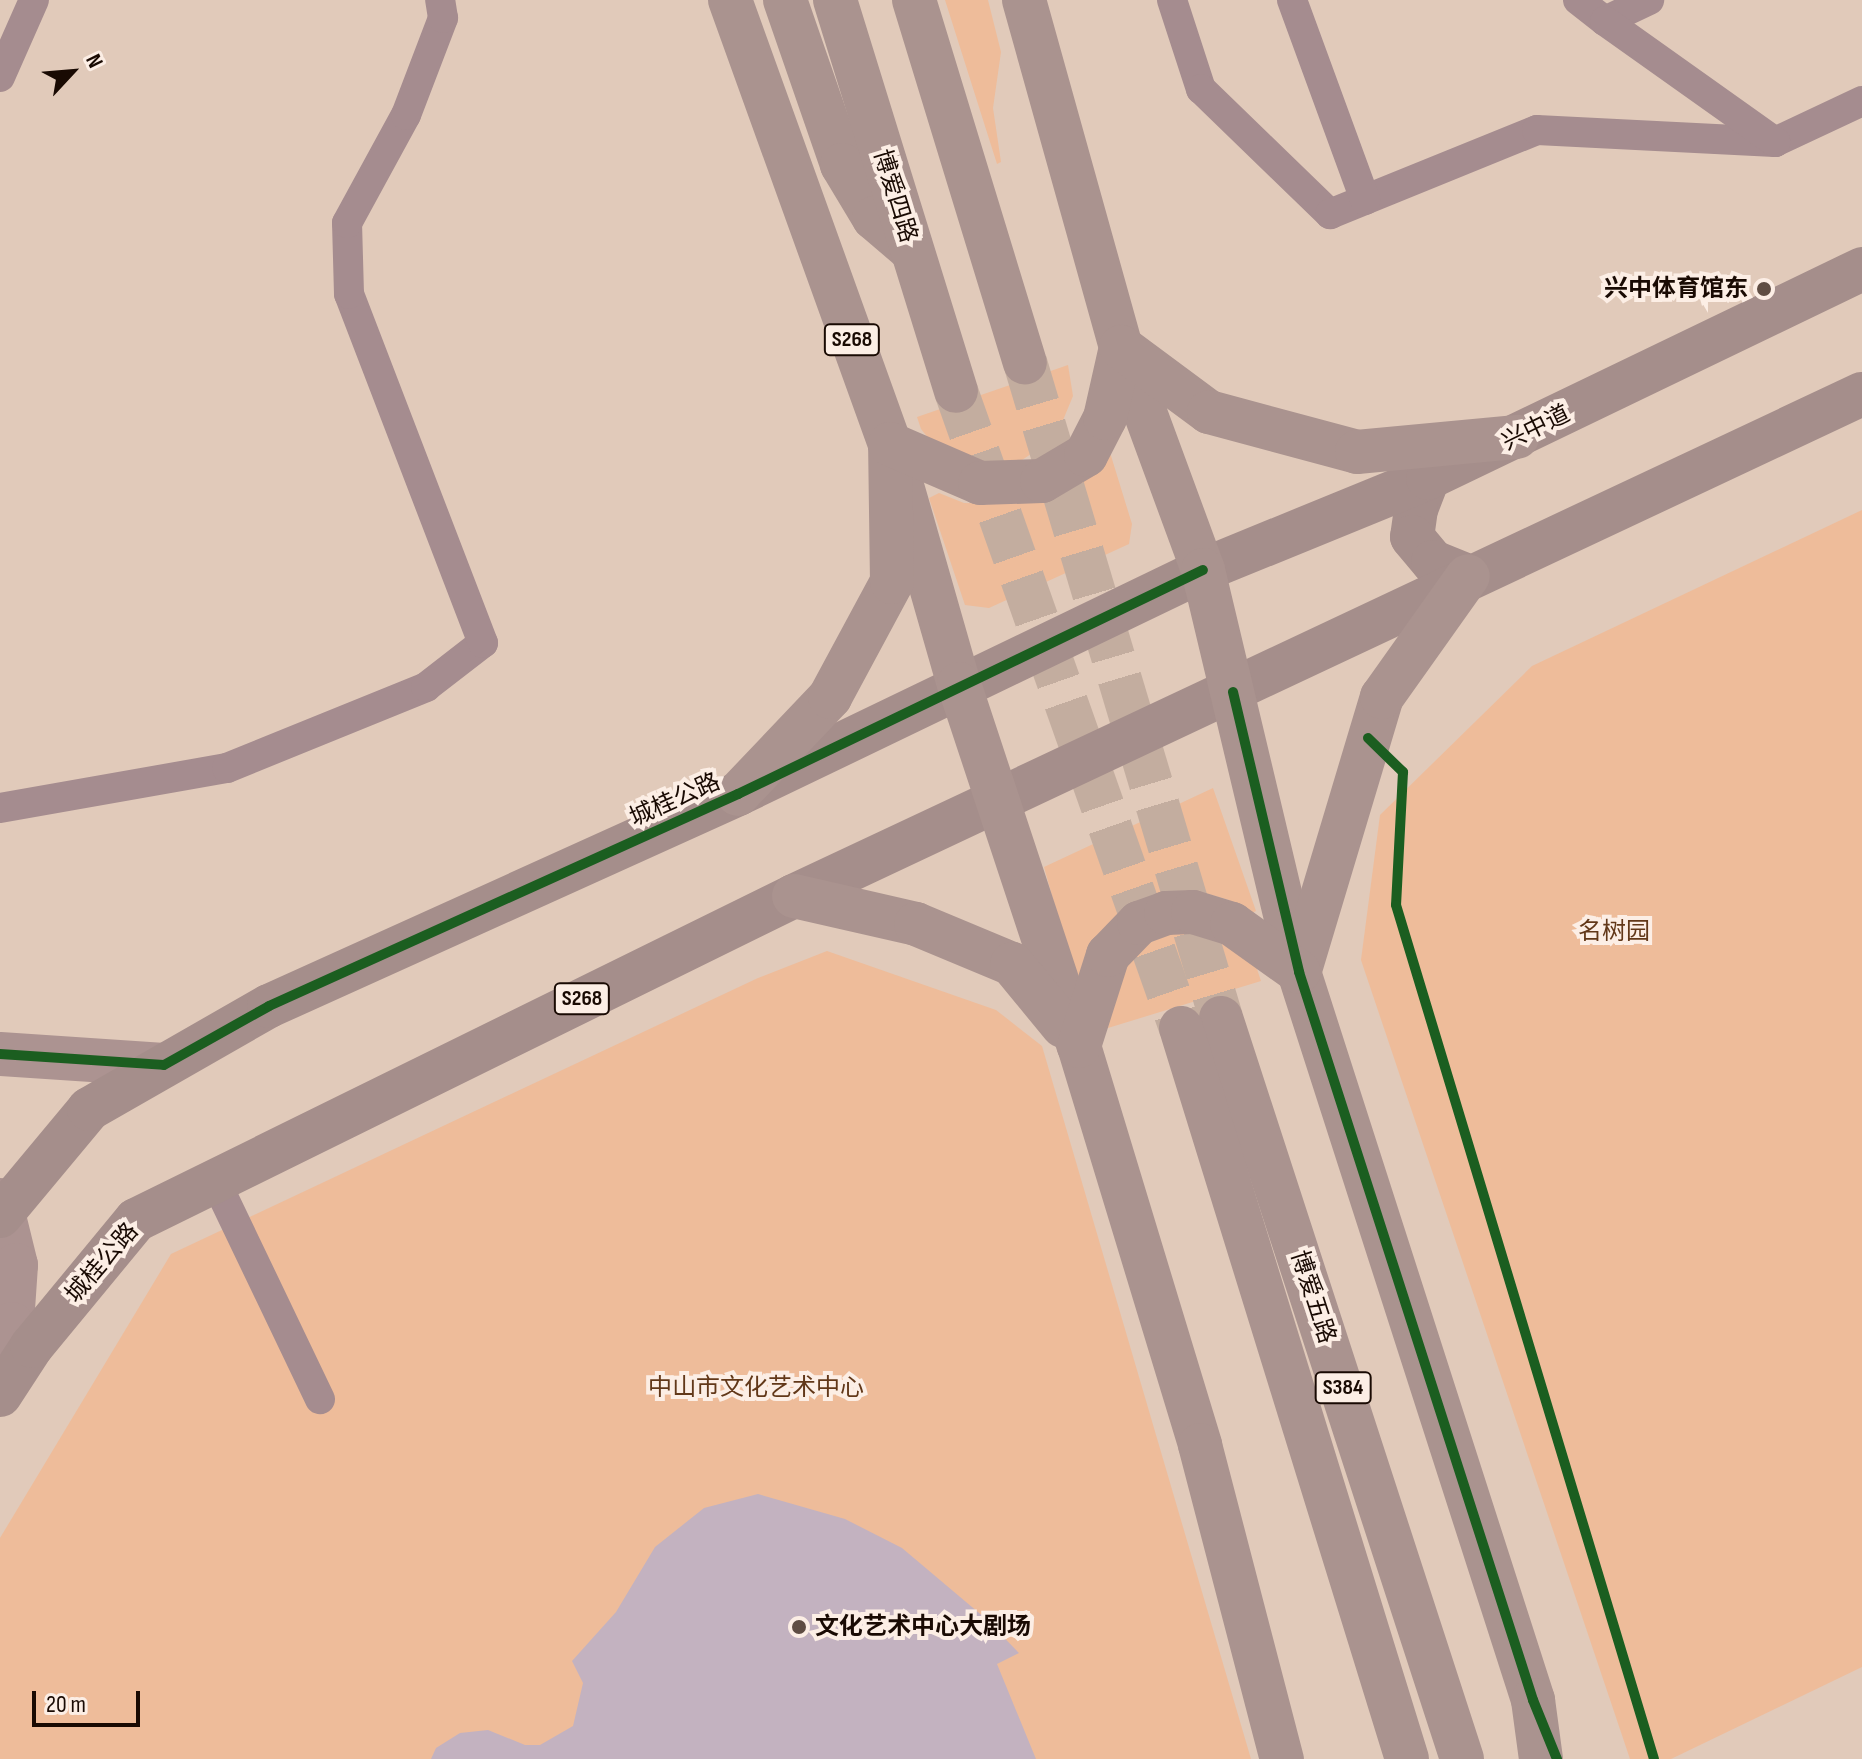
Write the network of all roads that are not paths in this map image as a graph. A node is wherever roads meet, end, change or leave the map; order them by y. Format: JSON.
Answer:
{"nodes":[{"id":1,"x":34,"y":0,"type":"edge"},
{"id":2,"x":440,"y":0,"type":"edge"},
{"id":3,"x":730,"y":0,"type":"edge"},
{"id":4,"x":785,"y":0,"type":"edge"},
{"id":5,"x":835,"y":0,"type":"edge"},
{"id":6,"x":914,"y":0,"type":"edge"},
{"id":7,"x":1024,"y":0,"type":"edge"},
{"id":8,"x":1172,"y":0,"type":"edge"},
{"id":9,"x":1292,"y":0,"type":"edge"},
{"id":10,"x":1578,"y":0,"type":"edge"},
{"id":11,"x":1649,"y":0,"type":"edge"},
{"id":12,"x":1605,"y":21,"type":"junction"},
{"id":13,"x":0,"y":77,"type":"edge"},
{"id":14,"x":1862,"y":101,"type":"edge"},
{"id":15,"x":1775,"y":142,"type":"junction"},
{"id":16,"x":1365,"y":200,"type":"junction"},
{"id":17,"x":912,"y":251,"type":"junction"},
{"id":18,"x":1862,"y":269,"type":"edge"},
{"id":19,"x":1121,"y":347,"type":"junction"},
{"id":20,"x":1025,"y":362,"type":"tunnel mouth"},
{"id":21,"x":956,"y":391,"type":"tunnel mouth"},
{"id":22,"x":1862,"y":394,"type":"edge"},
{"id":23,"x":1517,"y":437,"type":"junction"},
{"id":24,"x":890,"y":444,"type":"junction"},
{"id":25,"x":1428,"y":478,"type":"junction"},
{"id":26,"x":1203,"y":570,"type":"junction"},
{"id":27,"x":1468,"y":576,"type":"junction"},
{"id":28,"x":959,"y":684,"type":"junction"},
{"id":29,"x":1233,"y":692,"type":"junction"},
{"id":30,"x":738,"y":794,"type":"junction"},
{"id":31,"x":998,"y":800,"type":"junction"},
{"id":32,"x":0,"y":808,"type":"edge"},
{"id":33,"x":794,"y":896,"type":"junction"},
{"id":34,"x":1299,"y":972,"type":"junction"},
{"id":35,"x":1079,"y":1046,"type":"junction"},
{"id":36,"x":0,"y":1054,"type":"edge"},
{"id":37,"x":164,"y":1065,"type":"junction"},
{"id":38,"x":215,"y":1180,"type":"junction"},
{"id":39,"x":2,"y":1208,"type":"edge"},
{"id":40,"x":0,"y":1353,"type":"edge"},
{"id":41,"x":0,"y":1395,"type":"edge"},
{"id":42,"x":320,"y":1399,"type":"dead end"},
{"id":43,"x":1533,"y":1700,"type":"junction"},
{"id":44,"x":1282,"y":1759,"type":"edge"},
{"id":45,"x":1407,"y":1759,"type":"edge"},
{"id":46,"x":1462,"y":1759,"type":"edge"},
{"id":47,"x":1541,"y":1759,"type":"edge"},
{"id":48,"x":1557,"y":1759,"type":"edge"}],
"edges":[{"from":1,"to":13,"type":"street"},
{"from":2,"to":32,"type":"street"},
{"from":3,"to":24,"type":"highway","number":"S268"},
{"from":4,"to":17,"type":"highway"},
{"from":5,"to":17,"type":"highway","name":"博爱四路"},
{"from":6,"to":20,"type":"highway"},
{"from":7,"to":19,"type":"highway"},
{"from":8,"to":16,"type":"street"},
{"from":9,"to":16,"type":"street"},
{"from":10,"to":12,"type":"street"},
{"from":11,"to":12,"type":"street"},
{"from":12,"to":15,"type":"street"},
{"from":14,"to":15,"type":"street"},
{"from":15,"to":16,"type":"street"},
{"from":17,"to":21,"type":"highway","name":"博爱四路"},
{"from":18,"to":23,"type":"main road","name":"兴中道"},
{"from":19,"to":23,"type":"highway"},
{"from":19,"to":24,"type":"highway"},
{"from":19,"to":26,"type":"highway"},
{"from":22,"to":27,"type":"main road"},
{"from":23,"to":25,"type":"main road","name":"兴中道"},
{"from":24,"to":28,"type":"highway","number":"S268"},
{"from":24,"to":30,"type":"highway","number":"S268"},
{"from":25,"to":26,"type":"main road","name":"兴中道"},
{"from":25,"to":27,"type":"main road"},
{"from":26,"to":28,"type":"main road","name":"城桂公路","number":"S268"},
{"from":26,"to":29,"type":"highway"},
{"from":27,"to":29,"type":"main road"},
{"from":27,"to":34,"type":"highway"},
{"from":28,"to":30,"type":"main road","name":"城桂公路","number":"S268"},
{"from":28,"to":31,"type":"highway","number":"S268"},
{"from":29,"to":31,"type":"main road","name":"城桂公路","number":"S268"},
{"from":29,"to":34,"type":"highway"},
{"from":30,"to":37,"type":"main road","name":"城桂公路","number":"S268"},
{"from":31,"to":33,"type":"main road","name":"城桂公路","number":"S268"},
{"from":31,"to":35,"type":"highway"},
{"from":33,"to":35,"type":"highway"},
{"from":33,"to":38,"type":"main road","name":"城桂公路","number":"S268"},
{"from":34,"to":35,"type":"highway"},
{"from":34,"to":43,"type":"highway"},
{"from":35,"to":44,"type":"highway"},
{"from":36,"to":37,"type":"main road"},
{"from":37,"to":39,"type":"main road","name":"城桂公路","number":"S268"},
{"from":38,"to":41,"type":"main road","name":"城桂公路","number":"S268"},
{"from":38,"to":42,"type":"street"},
{"from":39,"to":40,"type":"main road"},
{"from":43,"to":47,"type":"highway"},
{"from":43,"to":48,"type":"main road"},
{"from":45,"to":46,"type":"highway","name":"博爱五路","number":"S384"}]}
